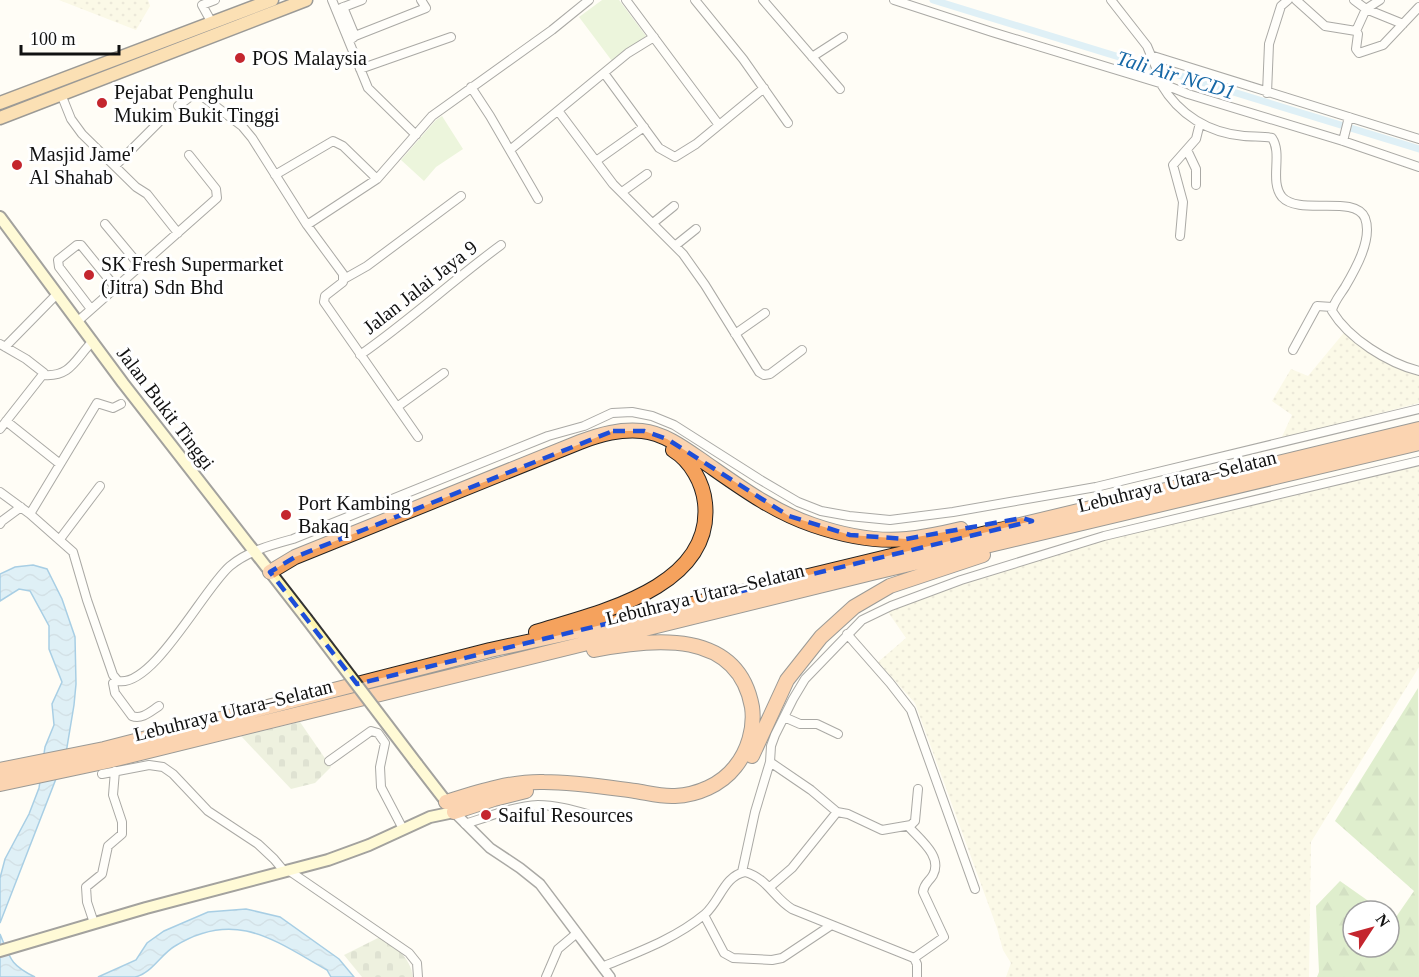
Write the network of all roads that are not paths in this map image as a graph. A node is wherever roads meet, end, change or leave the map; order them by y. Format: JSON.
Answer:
{"nodes":[{"id":1,"x":215,"y":0,"type":"edge"},
{"id":2,"x":272,"y":0,"type":"edge"},
{"id":3,"x":306,"y":0,"type":"edge"},
{"id":4,"x":332,"y":0,"type":"edge"},
{"id":5,"x":362,"y":0,"type":"edge"},
{"id":6,"x":421,"y":0,"type":"edge"},
{"id":7,"x":589,"y":0,"type":"edge"},
{"id":8,"x":626,"y":0,"type":"edge"},
{"id":9,"x":695,"y":0,"type":"edge"},
{"id":10,"x":763,"y":0,"type":"edge"},
{"id":11,"x":894,"y":0,"type":"edge"},
{"id":12,"x":1111,"y":0,"type":"edge"},
{"id":13,"x":1288,"y":0,"type":"edge"},
{"id":14,"x":1296,"y":0,"type":"edge"},
{"id":15,"x":1353,"y":0,"type":"edge"},
{"id":16,"x":1380,"y":0,"type":"edge"},
{"id":17,"x":1419,"y":7,"type":"edge"},
{"id":18,"x":340,"y":8,"type":"junction"},
{"id":19,"x":1366,"y":9,"type":"junction"},
{"id":20,"x":212,"y":23,"type":"junction"},
{"id":21,"x":1403,"y":24,"type":"junction"},
{"id":22,"x":1356,"y":31,"type":"junction"},
{"id":23,"x":451,"y":37,"type":"dead end"},
{"id":24,"x":654,"y":37,"type":"junction"},
{"id":25,"x":843,"y":37,"type":"dead end"},
{"id":26,"x":352,"y":38,"type":"junction"},
{"id":27,"x":812,"y":57,"type":"junction"},
{"id":28,"x":1151,"y":58,"type":"junction"},
{"id":29,"x":360,"y":69,"type":"junction"},
{"id":30,"x":604,"y":73,"type":"junction"},
{"id":31,"x":1161,"y":82,"type":"junction"},
{"id":32,"x":471,"y":87,"type":"junction"},
{"id":33,"x":764,"y":88,"type":"junction"},
{"id":34,"x":840,"y":89,"type":"dead end"},
{"id":35,"x":1267,"y":93,"type":"junction"},
{"id":36,"x":61,"y":94,"type":"junction"},
{"id":37,"x":0,"y":103,"type":"edge"},
{"id":38,"x":178,"y":106,"type":"dead end"},
{"id":39,"x":559,"y":112,"type":"junction"},
{"id":40,"x":0,"y":118,"type":"edge"},
{"id":41,"x":1348,"y":119,"type":"junction"},
{"id":42,"x":159,"y":122,"type":"dead end"},
{"id":43,"x":1279,"y":122,"type":"junction"},
{"id":44,"x":788,"y":123,"type":"dead end"},
{"id":45,"x":1200,"y":123,"type":"junction"},
{"id":46,"x":719,"y":125,"type":"junction"},
{"id":47,"x":644,"y":127,"type":"junction"},
{"id":48,"x":416,"y":135,"type":"junction"},
{"id":49,"x":1272,"y":138,"type":"junction"},
{"id":50,"x":1344,"y":138,"type":"junction"},
{"id":51,"x":1419,"y":139,"type":"edge"},
{"id":52,"x":510,"y":150,"type":"junction"},
{"id":53,"x":1187,"y":150,"type":"junction"},
{"id":54,"x":189,"y":155,"type":"dead end"},
{"id":55,"x":596,"y":161,"type":"junction"},
{"id":56,"x":115,"y":166,"type":"junction"},
{"id":57,"x":1419,"y":167,"type":"edge"},
{"id":58,"x":647,"y":174,"type":"dead end"},
{"id":59,"x":275,"y":175,"type":"junction"},
{"id":60,"x":377,"y":179,"type":"junction"},
{"id":61,"x":1196,"y":185,"type":"dead end"},
{"id":62,"x":622,"y":192,"type":"junction"},
{"id":63,"x":461,"y":196,"type":"dead end"},
{"id":64,"x":538,"y":199,"type":"dead end"},
{"id":65,"x":674,"y":206,"type":"dead end"},
{"id":66,"x":0,"y":218,"type":"edge"},
{"id":67,"x":653,"y":223,"type":"junction"},
{"id":68,"x":105,"y":224,"type":"dead end"},
{"id":69,"x":307,"y":225,"type":"junction"},
{"id":70,"x":696,"y":229,"type":"dead end"},
{"id":71,"x":178,"y":233,"type":"junction"},
{"id":72,"x":1180,"y":236,"type":"dead end"},
{"id":73,"x":501,"y":245,"type":"dead end"},
{"id":74,"x":676,"y":245,"type":"junction"},
{"id":75,"x":140,"y":266,"type":"junction"},
{"id":76,"x":344,"y":279,"type":"junction"},
{"id":77,"x":116,"y":288,"type":"junction"},
{"id":78,"x":57,"y":294,"type":"junction"},
{"id":79,"x":1332,"y":307,"type":"junction"},
{"id":80,"x":91,"y":309,"type":"junction"},
{"id":81,"x":765,"y":313,"type":"dead end"},
{"id":82,"x":78,"y":321,"type":"junction"},
{"id":83,"x":735,"y":334,"type":"junction"},
{"id":84,"x":93,"y":341,"type":"junction"},
{"id":85,"x":3,"y":345,"type":"edge"},
{"id":86,"x":802,"y":350,"type":"dead end"},
{"id":87,"x":1293,"y":350,"type":"dead end"},
{"id":88,"x":360,"y":355,"type":"junction"},
{"id":89,"x":1419,"y":370,"type":"edge"},
{"id":90,"x":444,"y":373,"type":"dead end"},
{"id":91,"x":44,"y":375,"type":"junction"},
{"id":92,"x":121,"y":404,"type":"dead end"},
{"id":93,"x":397,"y":407,"type":"junction"},
{"id":94,"x":1419,"y":409,"type":"edge"},
{"id":95,"x":6,"y":421,"type":"junction"},
{"id":96,"x":0,"y":429,"type":"edge"},
{"id":97,"x":1419,"y":429,"type":"edge"},
{"id":98,"x":418,"y":437,"type":"dead end"},
{"id":99,"x":1419,"y":442,"type":"edge"},
{"id":100,"x":1419,"y":461,"type":"edge"},
{"id":101,"x":60,"y":464,"type":"junction"},
{"id":102,"x":100,"y":486,"type":"dead end"},
{"id":103,"x":0,"y":492,"type":"edge"},
{"id":104,"x":21,"y":507,"type":"junction"},
{"id":105,"x":30,"y":514,"type":"junction"},
{"id":106,"x":1032,"y":521,"type":"junction"},
{"id":107,"x":0,"y":525,"type":"edge"},
{"id":108,"x":1,"y":535,"type":"edge"},
{"id":109,"x":1026,"y":537,"type":"junction"},
{"id":110,"x":60,"y":539,"type":"junction"},
{"id":111,"x":254,"y":551,"type":"junction"},
{"id":112,"x":273,"y":575,"type":"junction"},
{"id":113,"x":847,"y":634,"type":"junction"},
{"id":114,"x":490,"y":650,"type":"junction"},
{"id":115,"x":116,"y":680,"type":"junction"},
{"id":116,"x":432,"y":681,"type":"junction"},
{"id":117,"x":159,"y":706,"type":"dead end"},
{"id":118,"x":784,"y":717,"type":"junction"},
{"id":119,"x":838,"y":734,"type":"dead end"},
{"id":120,"x":109,"y":761,"type":"junction"},
{"id":121,"x":329,"y":761,"type":"dead end"},
{"id":122,"x":770,"y":762,"type":"junction"},
{"id":123,"x":102,"y":774,"type":"dead end"},
{"id":124,"x":6,"y":776,"type":"edge"},
{"id":125,"x":918,"y":789,"type":"dead end"},
{"id":126,"x":450,"y":807,"type":"junction"},
{"id":127,"x":837,"y":812,"type":"junction"},
{"id":128,"x":594,"y":816,"type":"dead end"},
{"id":129,"x":465,"y":824,"type":"junction"},
{"id":130,"x":908,"y":826,"type":"junction"},
{"id":131,"x":403,"y":829,"type":"junction"},
{"id":132,"x":286,"y":871,"type":"junction"},
{"id":133,"x":742,"y":872,"type":"junction"},
{"id":134,"x":770,"y":887,"type":"junction"},
{"id":135,"x":975,"y":889,"type":"dead end"},
{"id":136,"x":704,"y":915,"type":"junction"},
{"id":137,"x":94,"y":923,"type":"junction"},
{"id":138,"x":830,"y":926,"type":"junction"},
{"id":139,"x":576,"y":933,"type":"junction"},
{"id":140,"x":0,"y":951,"type":"edge"},
{"id":141,"x":914,"y":958,"type":"junction"},
{"id":142,"x":602,"y":967,"type":"junction"},
{"id":143,"x":418,"y":977,"type":"edge"},
{"id":144,"x":546,"y":977,"type":"edge"},
{"id":145,"x":610,"y":977,"type":"edge"},
{"id":146,"x":917,"y":977,"type":"edge"}],
"edges":[{"from":1,"to":20,"type":"street"},
{"from":2,"to":20,"type":"highway"},
{"from":3,"to":36,"type":"highway"},
{"from":4,"to":18,"type":"street"},
{"from":5,"to":18,"type":"street"},
{"from":6,"to":26,"type":"street"},
{"from":7,"to":32,"type":"street"},
{"from":8,"to":24,"type":"street"},
{"from":9,"to":33,"type":"street"},
{"from":10,"to":27,"type":"street"},
{"from":11,"to":31,"type":"street"},
{"from":12,"to":28,"type":"street"},
{"from":13,"to":35,"type":"street"},
{"from":14,"to":22,"type":"street"},
{"from":15,"to":19,"type":"street"},
{"from":16,"to":19,"type":"street"},
{"from":17,"to":21,"type":"street"},
{"from":18,"to":26,"type":"street"},
{"from":19,"to":21,"type":"street"},
{"from":19,"to":22,"type":"street"},
{"from":20,"to":37,"type":"highway"},
{"from":21,"to":22,"type":"street"},
{"from":23,"to":29,"type":"street"},
{"from":24,"to":30,"type":"street"},
{"from":24,"to":46,"type":"street"},
{"from":25,"to":27,"type":"street"},
{"from":26,"to":29,"type":"street"},
{"from":27,"to":34,"type":"street"},
{"from":28,"to":31,"type":"street"},
{"from":28,"to":35,"type":"street"},
{"from":29,"to":48,"type":"street"},
{"from":30,"to":39,"type":"street"},
{"from":30,"to":47,"type":"street"},
{"from":31,"to":43,"type":"street"},
{"from":31,"to":45,"type":"street"},
{"from":32,"to":48,"type":"street"},
{"from":32,"to":52,"type":"street"},
{"from":33,"to":44,"type":"street"},
{"from":33,"to":46,"type":"street"},
{"from":35,"to":41,"type":"street"},
{"from":36,"to":40,"type":"highway"},
{"from":36,"to":56,"type":"street"},
{"from":38,"to":59,"type":"street"},
{"from":39,"to":52,"type":"street"},
{"from":39,"to":55,"type":"street"},
{"from":41,"to":50,"type":"street"},
{"from":41,"to":51,"type":"street"},
{"from":42,"to":56,"type":"street"},
{"from":43,"to":49,"type":"street"},
{"from":43,"to":50,"type":"street"},
{"from":45,"to":49,"type":"street"},
{"from":45,"to":53,"type":"street"},
{"from":46,"to":47,"type":"street"},
{"from":47,"to":55,"type":"street"},
{"from":48,"to":60,"type":"street"},
{"from":49,"to":79,"type":"street"},
{"from":50,"to":57,"type":"street"},
{"from":52,"to":64,"type":"street"},
{"from":53,"to":61,"type":"street"},
{"from":53,"to":72,"type":"street"},
{"from":54,"to":71,"type":"street"},
{"from":55,"to":62,"type":"street"},
{"from":56,"to":71,"type":"street"},
{"from":58,"to":62,"type":"street"},
{"from":59,"to":60,"type":"street"},
{"from":59,"to":69,"type":"street"},
{"from":60,"to":69,"type":"street"},
{"from":62,"to":67,"type":"street"},
{"from":63,"to":76,"type":"street"},
{"from":65,"to":67,"type":"street"},
{"from":66,"to":78,"type":"main road","name":"Jalan Bukit Tinggi"},
{"from":67,"to":74,"type":"street"},
{"from":68,"to":75,"type":"street"},
{"from":69,"to":76,"type":"street"},
{"from":70,"to":74,"type":"street"},
{"from":71,"to":75,"type":"street"},
{"from":73,"to":88,"type":"street","name":"Jalan Jalai Jaya 9"},
{"from":74,"to":83,"type":"street"},
{"from":75,"to":77,"type":"street"},
{"from":76,"to":88,"type":"street"},
{"from":77,"to":80,"type":"street"},
{"from":77,"to":80,"type":"street"},
{"from":78,"to":82,"type":"main road","name":"Jalan Bukit Tinggi"},
{"from":78,"to":85,"type":"street"},
{"from":79,"to":87,"type":"street"},
{"from":79,"to":89,"type":"street"},
{"from":80,"to":82,"type":"street"},
{"from":81,"to":83,"type":"street"},
{"from":82,"to":84,"type":"main road","name":"Jalan Bukit Tinggi"},
{"from":83,"to":86,"type":"street"},
{"from":84,"to":91,"type":"street"},
{"from":84,"to":111,"type":"main road","name":"Jalan Bukit Tinggi"},
{"from":85,"to":91,"type":"street"},
{"from":88,"to":93,"type":"street"},
{"from":90,"to":93,"type":"street"},
{"from":91,"to":95,"type":"street"},
{"from":92,"to":101,"type":"street"},
{"from":93,"to":98,"type":"street"},
{"from":94,"to":111,"type":"street"},
{"from":95,"to":96,"type":"street"},
{"from":95,"to":101,"type":"street"},
{"from":97,"to":106,"type":"highway","name":"Lebuhraya Utara–Selatan"},
{"from":99,"to":109,"type":"highway","name":"Lebuhraya Utara–Selatan"},
{"from":100,"to":113,"type":"street"},
{"from":101,"to":105,"type":"street"},
{"from":102,"to":110,"type":"street"},
{"from":103,"to":104,"type":"street"},
{"from":104,"to":105,"type":"street"},
{"from":104,"to":107,"type":"street"},
{"from":105,"to":110,"type":"street"},
{"from":106,"to":112,"type":"highway"},
{"from":106,"to":114,"type":"highway","name":"Lebuhraya Utara–Selatan"},
{"from":107,"to":108,"type":"street"},
{"from":109,"to":116,"type":"highway","name":"Lebuhraya Utara–Selatan"},
{"from":109,"to":126,"type":"highway"},
{"from":110,"to":115,"type":"street"},
{"from":111,"to":112,"type":"main road","name":"Jalan Bukit Tinggi"},
{"from":111,"to":115,"type":"street"},
{"from":112,"to":114,"type":"highway"},
{"from":112,"to":126,"type":"main road","name":"Jalan Bukit Tinggi","bridge":true},
{"from":113,"to":118,"type":"street"},
{"from":113,"to":135,"type":"street"},
{"from":114,"to":120,"type":"highway","name":"Lebuhraya Utara–Selatan"},
{"from":115,"to":117,"type":"street"},
{"from":116,"to":120,"type":"highway","name":"Lebuhraya Utara–Selatan"},
{"from":116,"to":126,"type":"highway"},
{"from":118,"to":119,"type":"street"},
{"from":118,"to":122,"type":"street"},
{"from":120,"to":123,"type":"street"},
{"from":120,"to":124,"type":"highway","name":"Lebuhraya Utara–Selatan"},
{"from":120,"to":132,"type":"street"},
{"from":120,"to":137,"type":"street"},
{"from":121,"to":131,"type":"street"},
{"from":122,"to":127,"type":"street"},
{"from":122,"to":133,"type":"street"},
{"from":125,"to":130,"type":"street"},
{"from":126,"to":129,"type":"street"},
{"from":126,"to":131,"type":"main road"},
{"from":127,"to":130,"type":"street"},
{"from":127,"to":134,"type":"street"},
{"from":128,"to":129,"type":"street"},
{"from":129,"to":139,"type":"street"},
{"from":130,"to":141,"type":"street"},
{"from":131,"to":132,"type":"main road"},
{"from":132,"to":137,"type":"main road"},
{"from":132,"to":143,"type":"street"},
{"from":133,"to":134,"type":"street"},
{"from":133,"to":136,"type":"street"},
{"from":134,"to":138,"type":"street"},
{"from":136,"to":138,"type":"street"},
{"from":136,"to":142,"type":"street"},
{"from":137,"to":140,"type":"main road"},
{"from":138,"to":141,"type":"street"},
{"from":139,"to":142,"type":"street"},
{"from":139,"to":144,"type":"street"},
{"from":141,"to":146,"type":"street"},
{"from":142,"to":145,"type":"street"}]}
